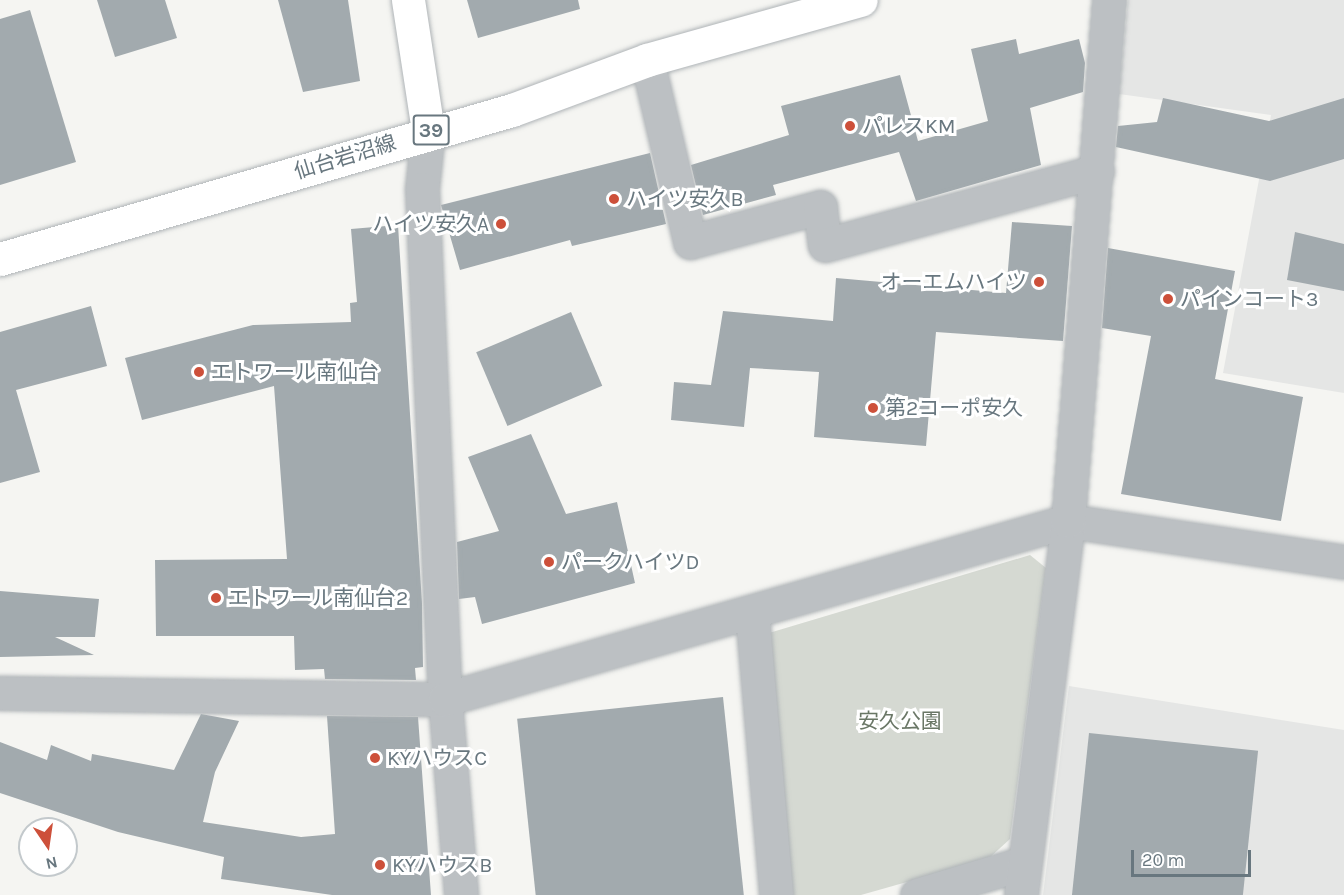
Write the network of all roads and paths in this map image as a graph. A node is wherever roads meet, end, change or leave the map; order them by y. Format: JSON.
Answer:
{"nodes":[{"id":1,"x":408,"y":0,"type":"edge"},
{"id":2,"x":861,"y":0,"type":"edge"},
{"id":3,"x":1109,"y":0,"type":"edge"},
{"id":4,"x":647,"y":60,"type":"junction"},
{"id":5,"x":428,"y":131,"type":"junction"},
{"id":6,"x":1097,"y":171,"type":"junction"},
{"id":7,"x":0,"y":259,"type":"edge"},
{"id":8,"x":1068,"y":521,"type":"junction"},
{"id":9,"x":1344,"y":562,"type":"edge"},
{"id":10,"x":752,"y":614,"type":"junction"},
{"id":11,"x":0,"y":693,"type":"edge"},
{"id":12,"x":445,"y":699,"type":"junction"},
{"id":13,"x":1024,"y":863,"type":"junction"},
{"id":14,"x":461,"y":895,"type":"edge"},
{"id":15,"x":776,"y":895,"type":"edge"},
{"id":16,"x":917,"y":895,"type":"edge"},
{"id":17,"x":1021,"y":895,"type":"edge"}],
"edges":[{"from":1,"to":5,"type":"main road"},
{"from":2,"to":4,"type":"main road","name":"仙台岩沼線","number":"39"},
{"from":3,"to":6,"type":"street"},
{"from":4,"to":5,"type":"main road","name":"仙台岩沼線","number":"39"},
{"from":4,"to":6,"type":"street"},
{"from":5,"to":7,"type":"main road","name":"仙台岩沼線","number":"39"},
{"from":5,"to":12,"type":"street"},
{"from":6,"to":8,"type":"street"},
{"from":8,"to":9,"type":"street"},
{"from":8,"to":10,"type":"street"},
{"from":8,"to":13,"type":"street"},
{"from":10,"to":12,"type":"street"},
{"from":10,"to":15,"type":"street"},
{"from":11,"to":12,"type":"street"},
{"from":12,"to":14,"type":"street"},
{"from":13,"to":16,"type":"street"},
{"from":13,"to":17,"type":"street"}]}
